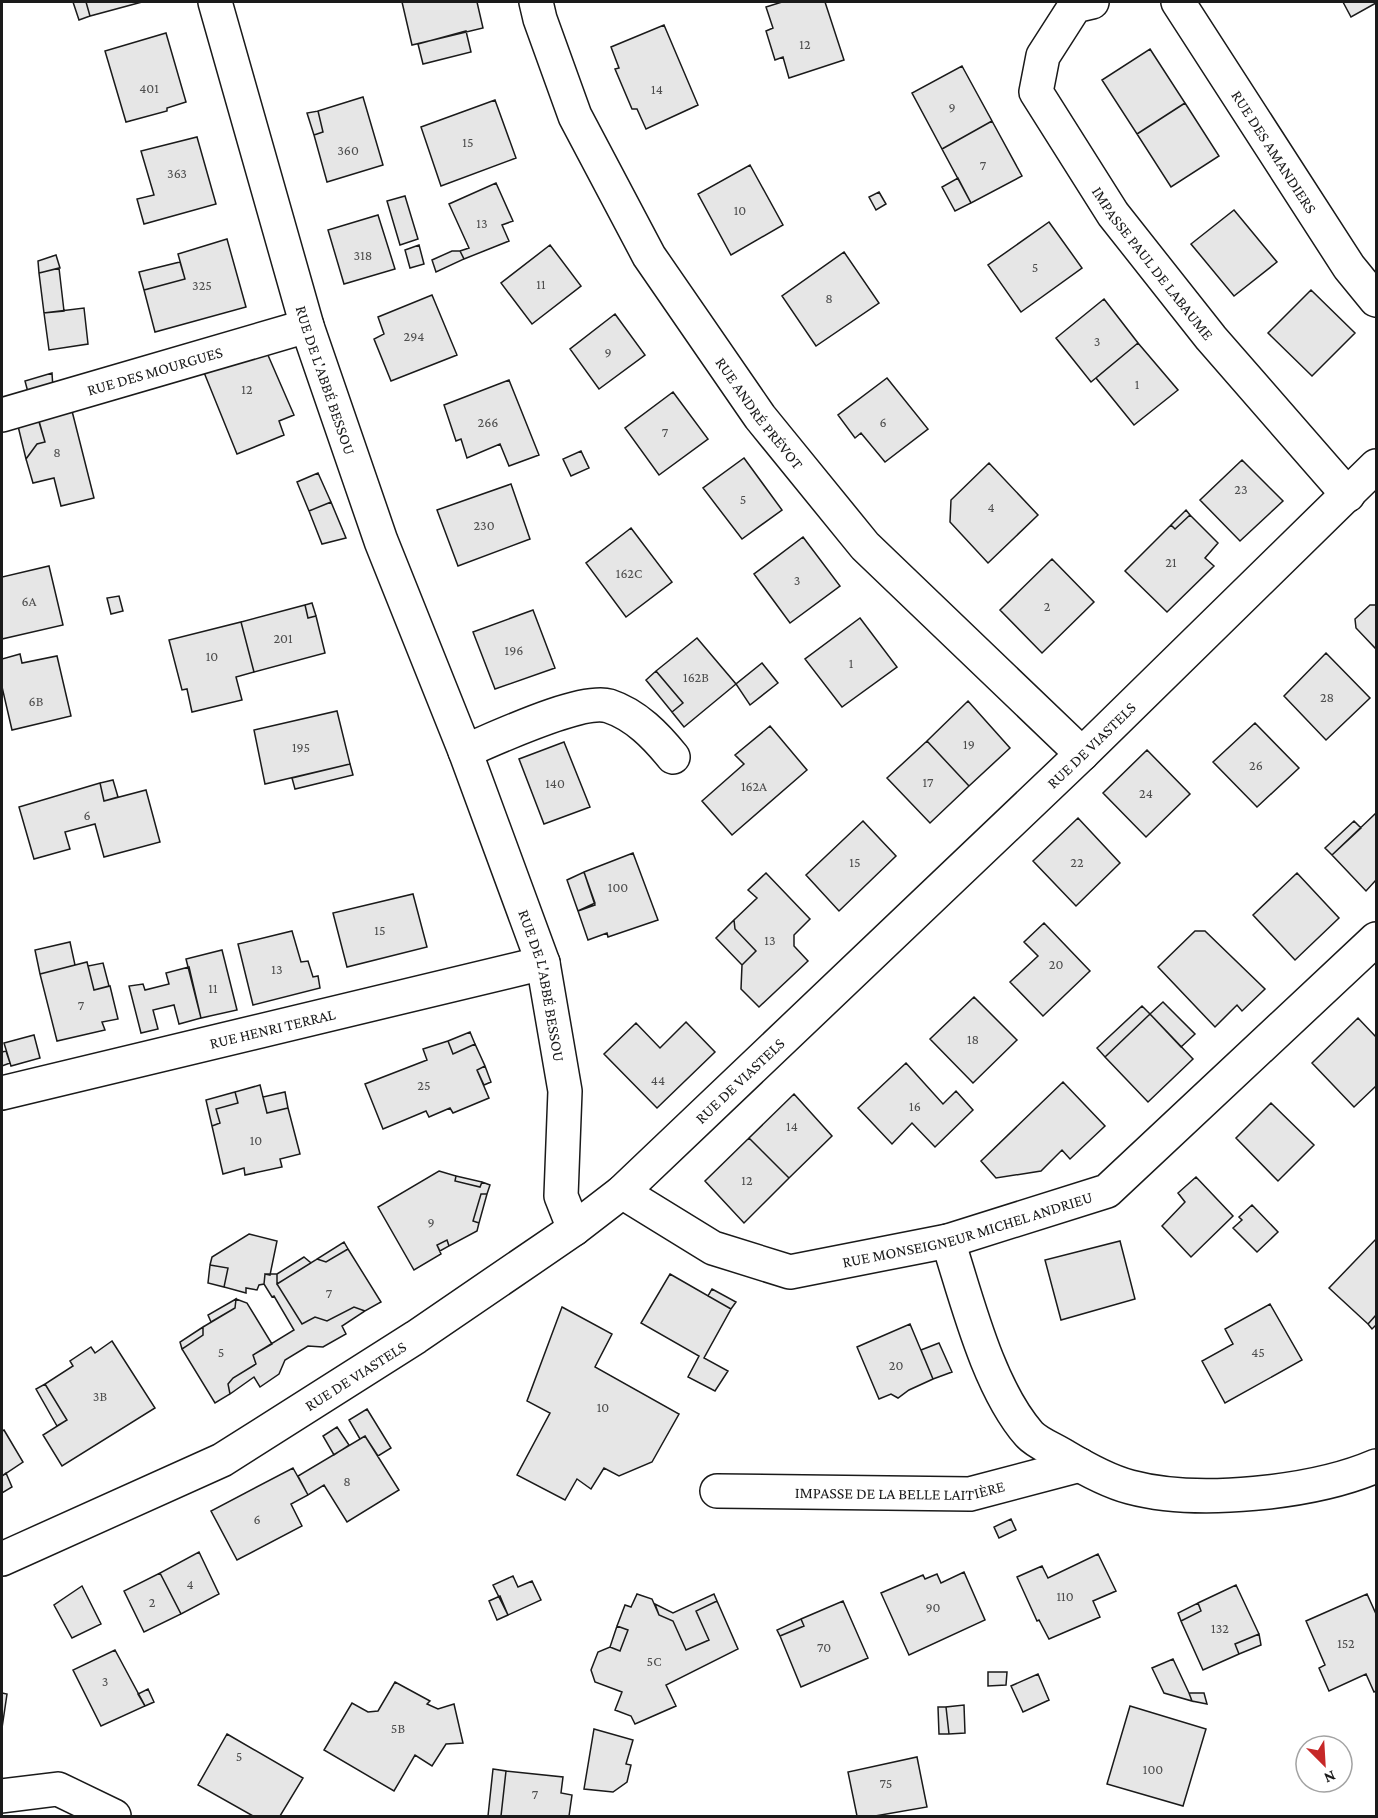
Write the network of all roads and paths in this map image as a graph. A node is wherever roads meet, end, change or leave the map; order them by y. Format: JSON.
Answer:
{"nodes":[{"id":1,"x":215,"y":2,"type":"edge"},
{"id":2,"x":536,"y":2,"type":"edge"},
{"id":3,"x":1178,"y":2,"type":"edge"},
{"id":4,"x":1083,"y":4,"type":"edge"},
{"id":5,"x":1377,"y":300,"type":"edge"},
{"id":6,"x":307,"y":326,"type":"junction"},
{"id":7,"x":2,"y":414,"type":"edge"},
{"id":8,"x":1377,"y":466,"type":"edge"},
{"id":9,"x":1348,"y":495,"type":"junction"},
{"id":10,"x":465,"y":751,"type":"junction"},
{"id":11,"x":1082,"y":754,"type":"junction"},
{"id":12,"x":673,"y":757,"type":"dead end"},
{"id":13,"x":1377,"y":939,"type":"edge"},
{"id":14,"x":543,"y":963,"type":"junction"},
{"id":15,"x":2,"y":1093,"type":"edge"},
{"id":16,"x":622,"y":1192,"type":"junction"},
{"id":17,"x":574,"y":1229,"type":"junction"},
{"id":18,"x":948,"y":1241,"type":"junction"},
{"id":19,"x":1080,"y":1465,"type":"junction"},
{"id":20,"x":1377,"y":1466,"type":"edge"},
{"id":21,"x":717,"y":1491,"type":"dead end"},
{"id":22,"x":2,"y":1559,"type":"edge"},
{"id":23,"x":2,"y":1796,"type":"edge"},
{"id":24,"x":114,"y":1816,"type":"edge"}],
"edges":[{"from":1,"to":6,"type":"street","name":"RUE DE L'ABBÉ BESSOU"},
{"from":2,"to":11,"type":"street","name":"RUE ANDRÉ PRÉVOT"},
{"from":3,"to":5,"type":"street","name":"RUE DES AMANDIERS"},
{"from":4,"to":9,"type":"street","name":"IMPASSE PAUL DE LABAUME"},
{"from":6,"to":7,"type":"street","name":"RUE DES MOURGUES"},
{"from":6,"to":10,"type":"street","name":"RUE DE L'ABBÉ BESSOU"},
{"from":8,"to":9,"type":"street","name":"RUE DE VIASTELS"},
{"from":9,"to":11,"type":"street","name":"RUE DE VIASTELS"},
{"from":10,"to":12,"type":"street"},
{"from":10,"to":14,"type":"street","name":"RUE DE L'ABBÉ BESSOU"},
{"from":11,"to":16,"type":"street","name":"RUE DE VIASTELS"},
{"from":13,"to":18,"type":"street","name":"RUE MONSEIGNEUR MICHEL ANDRIEU"},
{"from":14,"to":15,"type":"street","name":"RUE HENRI TERRAL"},
{"from":14,"to":17,"type":"street","name":"RUE DE L'ABBÉ BESSOU"},
{"from":16,"to":17,"type":"street","name":"RUE DE VIASTELS"},
{"from":16,"to":18,"type":"street","name":"RUE MONSEIGNEUR MICHEL ANDRIEU"},
{"from":17,"to":22,"type":"street","name":"RUE DE VIASTELS"},
{"from":18,"to":19,"type":"street"},
{"from":19,"to":20,"type":"street"},
{"from":19,"to":21,"type":"street","name":"IMPASSE DE LA BELLE LAITIÈRE"},
{"from":23,"to":24,"type":"street"}]}
